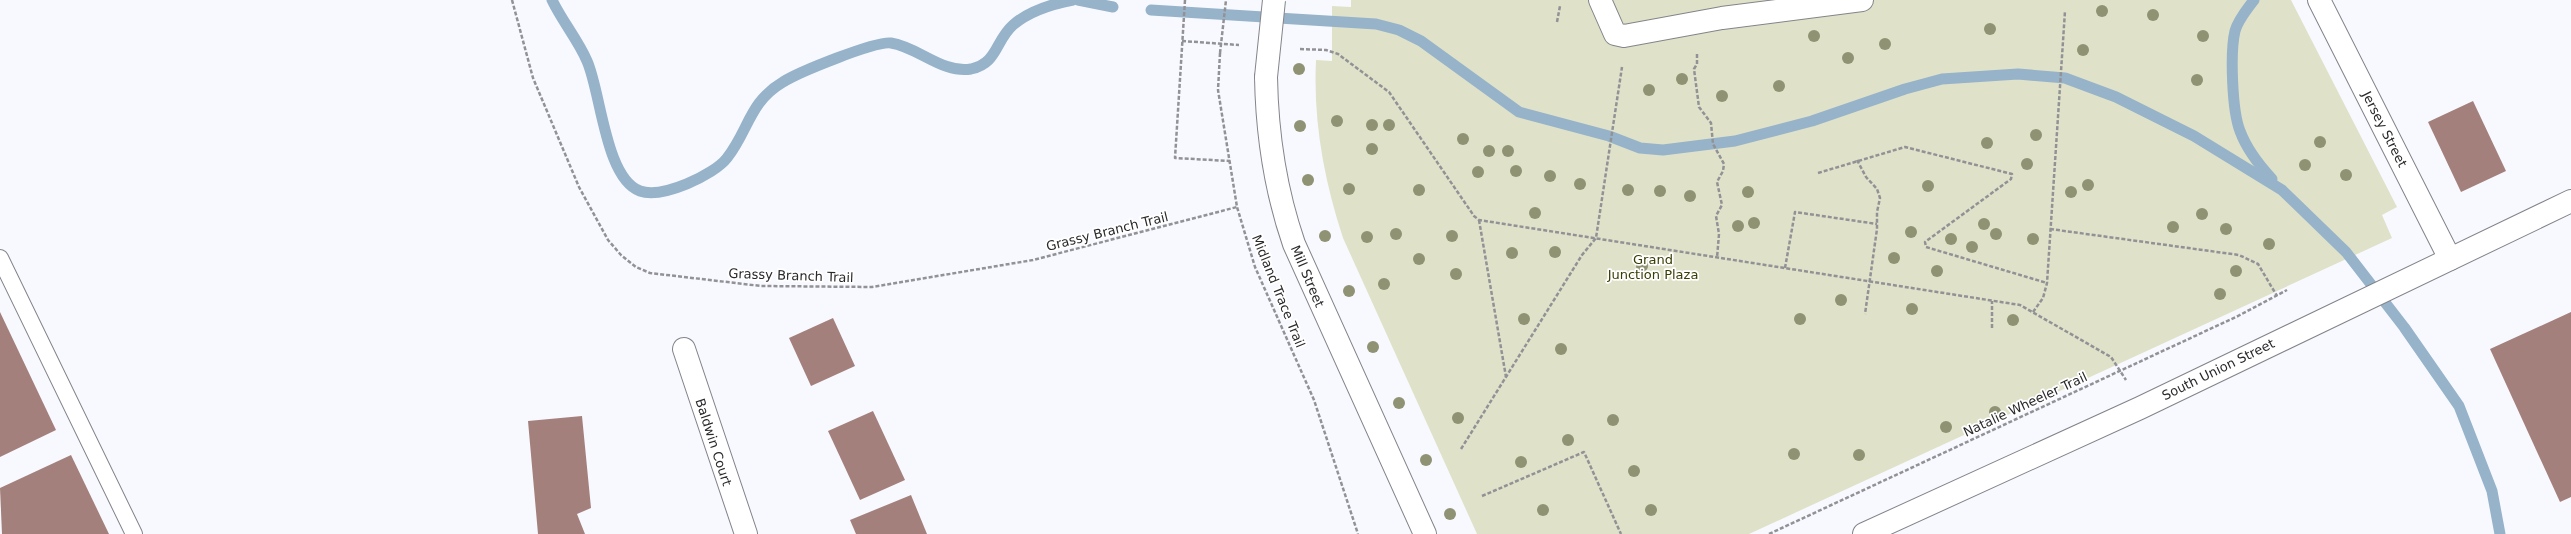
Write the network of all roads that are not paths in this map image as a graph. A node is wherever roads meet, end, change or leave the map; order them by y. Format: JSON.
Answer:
{"nodes":[{"id":1,"x":1274,"y":0,"type":"edge"},
{"id":2,"x":1600,"y":0,"type":"edge"},
{"id":3,"x":1862,"y":0,"type":"edge"},
{"id":4,"x":2319,"y":0,"type":"edge"},
{"id":5,"x":2571,"y":201,"type":"edge"},
{"id":6,"x":0,"y":258,"type":"edge"},
{"id":7,"x":2450,"y":259,"type":"junction"},
{"id":8,"x":684,"y":349,"type":"dead end"},
{"id":9,"x":134,"y":534,"type":"edge"},
{"id":10,"x":746,"y":534,"type":"edge"},
{"id":11,"x":1426,"y":534,"type":"edge"},
{"id":12,"x":1864,"y":534,"type":"edge"}],
"edges":[{"from":1,"to":11,"type":"street","name":"Mill Street","bridge":true},
{"from":2,"to":3,"type":"street"},
{"from":4,"to":7,"type":"street","name":"Jersey Street"},
{"from":5,"to":7,"type":"street","name":"South Union Street"},
{"from":6,"to":9,"type":"lane"},
{"from":7,"to":12,"type":"street","name":"South Union Street"},
{"from":8,"to":10,"type":"street","name":"Baldwin Court"}]}
